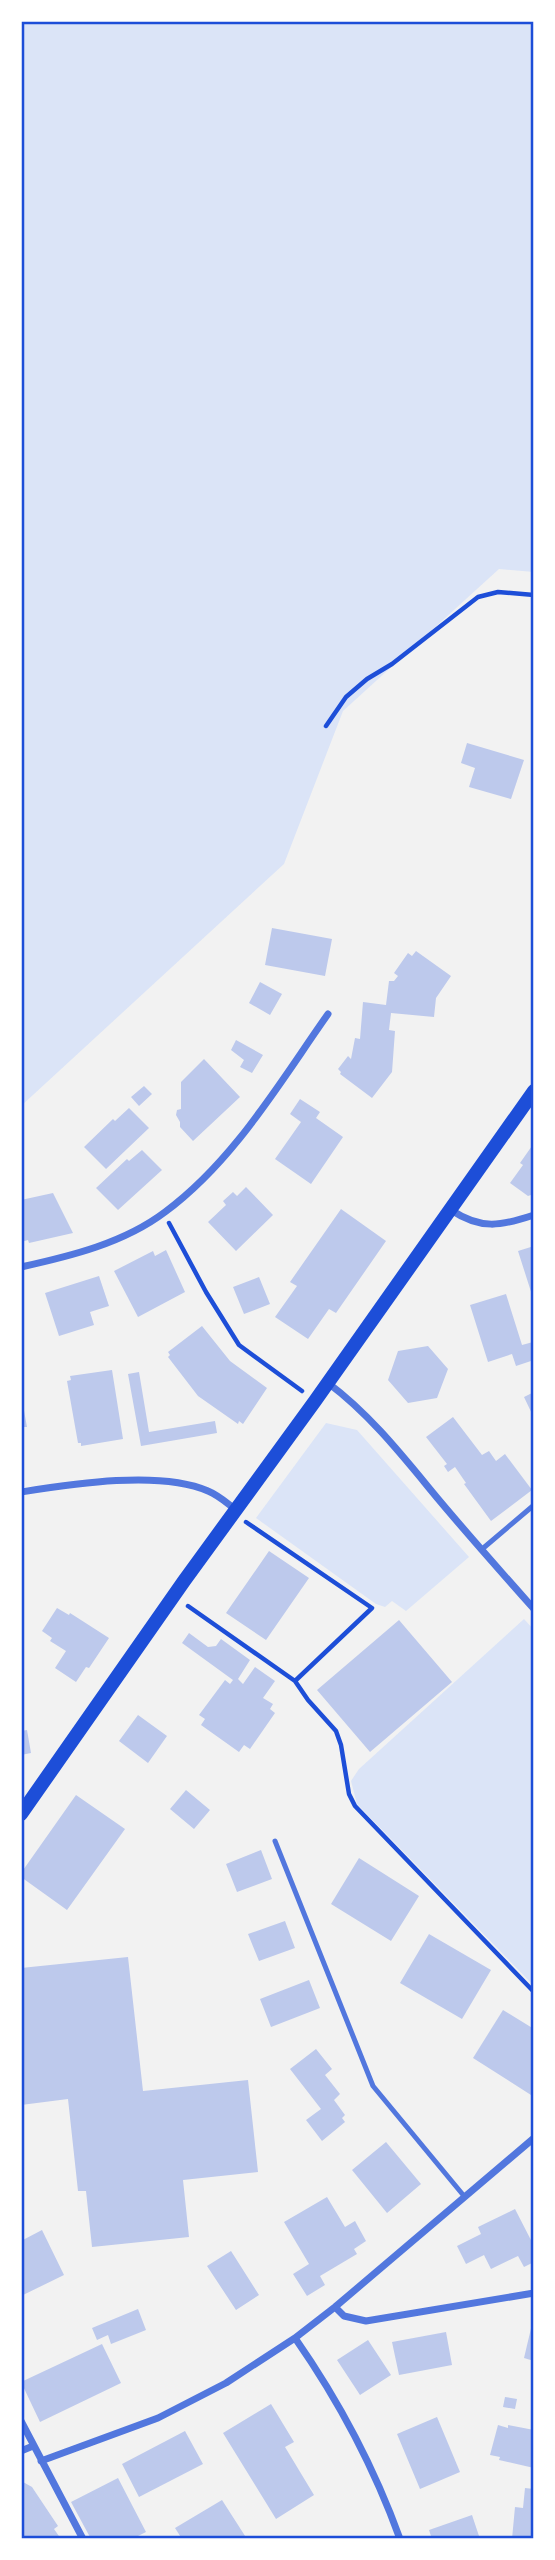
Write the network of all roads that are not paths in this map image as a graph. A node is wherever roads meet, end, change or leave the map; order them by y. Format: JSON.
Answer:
{"nodes":[{"id":1,"x":328,"y":1014,"type":"dead end"},
{"id":2,"x":534,"y":1091,"type":"edge"},
{"id":3,"x":451,"y":1210,"type":"junction"},
{"id":4,"x":534,"y":1215,"type":"edge"},
{"id":5,"x":21,"y":1267,"type":"edge"},
{"id":6,"x":328,"y":1383,"type":"junction"},
{"id":7,"x":21,"y":1492,"type":"edge"},
{"id":8,"x":534,"y":1505,"type":"edge"},
{"id":9,"x":234,"y":1511,"type":"junction"},
{"id":10,"x":481,"y":1550,"type":"junction"},
{"id":11,"x":534,"y":1609,"type":"edge"},
{"id":12,"x":21,"y":1814,"type":"edge"},
{"id":13,"x":275,"y":1840,"type":"dead end"},
{"id":14,"x":534,"y":2138,"type":"edge"},
{"id":15,"x":464,"y":2196,"type":"junction"},
{"id":16,"x":534,"y":2293,"type":"edge"},
{"id":17,"x":335,"y":2307,"type":"junction"},
{"id":18,"x":295,"y":2338,"type":"junction"},
{"id":19,"x":21,"y":2421,"type":"edge"},
{"id":20,"x":33,"y":2446,"type":"junction"},
{"id":21,"x":21,"y":2451,"type":"edge"},
{"id":22,"x":41,"y":2461,"type":"junction"},
{"id":23,"x":83,"y":2539,"type":"edge"},
{"id":24,"x":400,"y":2539,"type":"edge"}],
"edges":[{"from":1,"to":5,"type":"street"},
{"from":2,"to":3,"type":"main road"},
{"from":3,"to":4,"type":"street"},
{"from":3,"to":6,"type":"main road"},
{"from":6,"to":9,"type":"main road"},
{"from":6,"to":10,"type":"street"},
{"from":7,"to":9,"type":"street"},
{"from":8,"to":10,"type":"lane"},
{"from":9,"to":12,"type":"main road"},
{"from":10,"to":11,"type":"street"},
{"from":13,"to":15,"type":"lane"},
{"from":14,"to":15,"type":"street"},
{"from":15,"to":17,"type":"street"},
{"from":16,"to":17,"type":"street"},
{"from":17,"to":18,"type":"street"},
{"from":18,"to":22,"type":"street"},
{"from":18,"to":24,"type":"street"},
{"from":19,"to":20,"type":"street"},
{"from":20,"to":21,"type":"street"},
{"from":20,"to":22,"type":"street"},
{"from":22,"to":23,"type":"street"}]}
